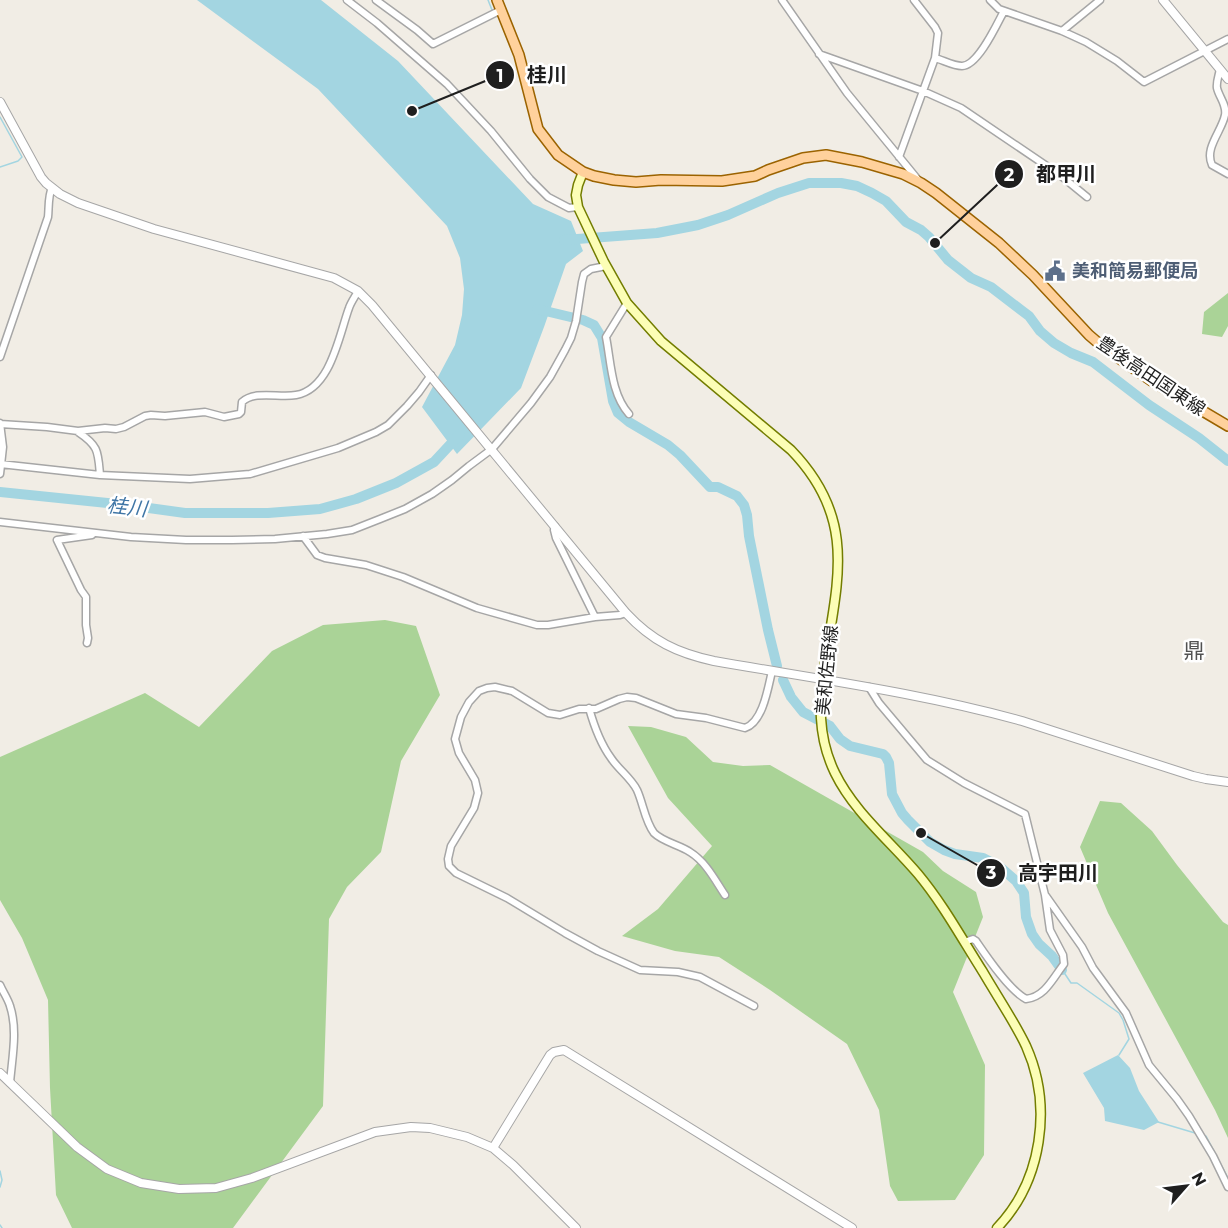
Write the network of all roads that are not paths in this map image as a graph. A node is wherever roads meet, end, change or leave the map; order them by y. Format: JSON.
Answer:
{"nodes":[{"id":1,"x":347,"y":0,"type":"edge"},
{"id":2,"x":376,"y":0,"type":"edge"},
{"id":3,"x":782,"y":0,"type":"edge"},
{"id":4,"x":914,"y":0,"type":"edge"},
{"id":5,"x":990,"y":0,"type":"edge"},
{"id":6,"x":1100,"y":0,"type":"edge"},
{"id":7,"x":1163,"y":0,"type":"edge"},
{"id":8,"x":499,"y":3,"type":"edge"},
{"id":9,"x":1004,"y":11,"type":"junction"},
{"id":10,"x":1062,"y":31,"type":"junction"},
{"id":11,"x":1228,"y":39,"type":"edge"},
{"id":12,"x":1205,"y":50,"type":"junction"},
{"id":13,"x":819,"y":54,"type":"junction"},
{"id":14,"x":934,"y":58,"type":"junction"},
{"id":15,"x":1220,"y":69,"type":"junction"},
{"id":16,"x":1228,"y":79,"type":"edge"},
{"id":17,"x":923,"y":91,"type":"junction"},
{"id":18,"x":0,"y":102,"type":"edge"},
{"id":19,"x":899,"y":157,"type":"junction"},
{"id":20,"x":582,"y":172,"type":"junction"},
{"id":21,"x":1228,"y":174,"type":"edge"},
{"id":22,"x":921,"y":183,"type":"junction"},
{"id":23,"x":52,"y":188,"type":"junction"},
{"id":24,"x":1087,"y":197,"type":"dead end"},
{"id":25,"x":580,"y":211,"type":"junction"},
{"id":26,"x":605,"y":264,"type":"junction"},
{"id":27,"x":358,"y":291,"type":"junction"},
{"id":28,"x":627,"y":303,"type":"junction"},
{"id":29,"x":0,"y":357,"type":"edge"},
{"id":30,"x":432,"y":377,"type":"junction"},
{"id":31,"x":629,"y":414,"type":"dead end"},
{"id":32,"x":0,"y":424,"type":"edge"},
{"id":33,"x":1228,"y":426,"type":"edge"},
{"id":34,"x":78,"y":431,"type":"junction"},
{"id":35,"x":491,"y":448,"type":"junction"},
{"id":36,"x":1,"y":465,"type":"edge"},
{"id":37,"x":0,"y":474,"type":"edge"},
{"id":38,"x":100,"y":475,"type":"junction"},
{"id":39,"x":0,"y":522,"type":"edge"},
{"id":40,"x":555,"y":526,"type":"junction"},
{"id":41,"x":102,"y":534,"type":"junction"},
{"id":42,"x":303,"y":536,"type":"junction"},
{"id":43,"x":626,"y":613,"type":"junction"},
{"id":44,"x":595,"y":617,"type":"junction"},
{"id":45,"x":87,"y":643,"type":"dead end"},
{"id":46,"x":772,"y":671,"type":"junction"},
{"id":47,"x":823,"y":680,"type":"junction"},
{"id":48,"x":869,"y":687,"type":"junction"},
{"id":49,"x":589,"y":708,"type":"junction"},
{"id":50,"x":1228,"y":782,"type":"edge"},
{"id":51,"x":725,"y":895,"type":"dead end"},
{"id":52,"x":1045,"y":896,"type":"junction"},
{"id":53,"x":964,"y":942,"type":"junction"},
{"id":54,"x":0,"y":985,"type":"edge"},
{"id":55,"x":754,"y":1006,"type":"dead end"},
{"id":56,"x":0,"y":1073,"type":"edge"},
{"id":57,"x":10,"y":1083,"type":"junction"},
{"id":58,"x":493,"y":1148,"type":"junction"},
{"id":59,"x":1228,"y":1187,"type":"edge"},
{"id":60,"x":576,"y":1228,"type":"edge"},
{"id":61,"x":852,"y":1228,"type":"edge"},
{"id":62,"x":997,"y":1228,"type":"edge"}],
"edges":[{"from":1,"to":25,"type":"street"},
{"from":2,"to":8,"type":"street"},
{"from":3,"to":13,"type":"street"},
{"from":4,"to":14,"type":"street"},
{"from":5,"to":9,"type":"street"},
{"from":6,"to":10,"type":"street"},
{"from":7,"to":12,"type":"street"},
{"from":8,"to":20,"type":"main road","name":"豊後高田国東線"},
{"from":9,"to":10,"type":"street"},
{"from":9,"to":14,"type":"street"},
{"from":10,"to":12,"type":"street"},
{"from":11,"to":12,"type":"street"},
{"from":12,"to":15,"type":"street"},
{"from":13,"to":17,"type":"street"},
{"from":13,"to":19,"type":"street"},
{"from":14,"to":17,"type":"street"},
{"from":15,"to":16,"type":"street"},
{"from":15,"to":21,"type":"street"},
{"from":17,"to":19,"type":"street"},
{"from":17,"to":24,"type":"street"},
{"from":18,"to":23,"type":"street"},
{"from":19,"to":22,"type":"street"},
{"from":20,"to":22,"type":"main road","name":"豊後高田国東線"},
{"from":20,"to":25,"type":"main road"},
{"from":22,"to":33,"type":"main road","name":"豊後高田国東線"},
{"from":23,"to":27,"type":"street"},
{"from":23,"to":29,"type":"street"},
{"from":25,"to":26,"type":"main road","name":"美和佐野線"},
{"from":26,"to":28,"type":"main road","name":"美和佐野線"},
{"from":26,"to":35,"type":"street"},
{"from":27,"to":30,"type":"street"},
{"from":27,"to":34,"type":"street"},
{"from":28,"to":31,"type":"street"},
{"from":28,"to":47,"type":"main road","name":"美和佐野線"},
{"from":30,"to":35,"type":"street"},
{"from":30,"to":38,"type":"street"},
{"from":32,"to":34,"type":"street"},
{"from":32,"to":36,"type":"street"},
{"from":34,"to":38,"type":"street"},
{"from":35,"to":40,"type":"street"},
{"from":35,"to":42,"type":"street"},
{"from":36,"to":37,"type":"street"},
{"from":36,"to":38,"type":"street"},
{"from":39,"to":41,"type":"street"},
{"from":40,"to":43,"type":"street"},
{"from":40,"to":44,"type":"street"},
{"from":41,"to":42,"type":"street"},
{"from":41,"to":45,"type":"street"},
{"from":42,"to":44,"type":"street"},
{"from":43,"to":44,"type":"street"},
{"from":43,"to":46,"type":"street"},
{"from":46,"to":47,"type":"street"},
{"from":46,"to":49,"type":"street"},
{"from":47,"to":48,"type":"street"},
{"from":47,"to":53,"type":"main road","name":"美和佐野線"},
{"from":48,"to":50,"type":"street"},
{"from":48,"to":52,"type":"street"},
{"from":49,"to":51,"type":"street"},
{"from":49,"to":55,"type":"street"},
{"from":52,"to":53,"type":"street"},
{"from":52,"to":59,"type":"street"},
{"from":53,"to":62,"type":"main road","name":"美和佐野線"},
{"from":54,"to":57,"type":"street"},
{"from":56,"to":57,"type":"street"},
{"from":57,"to":58,"type":"street"},
{"from":58,"to":60,"type":"street"},
{"from":58,"to":61,"type":"street"}]}
